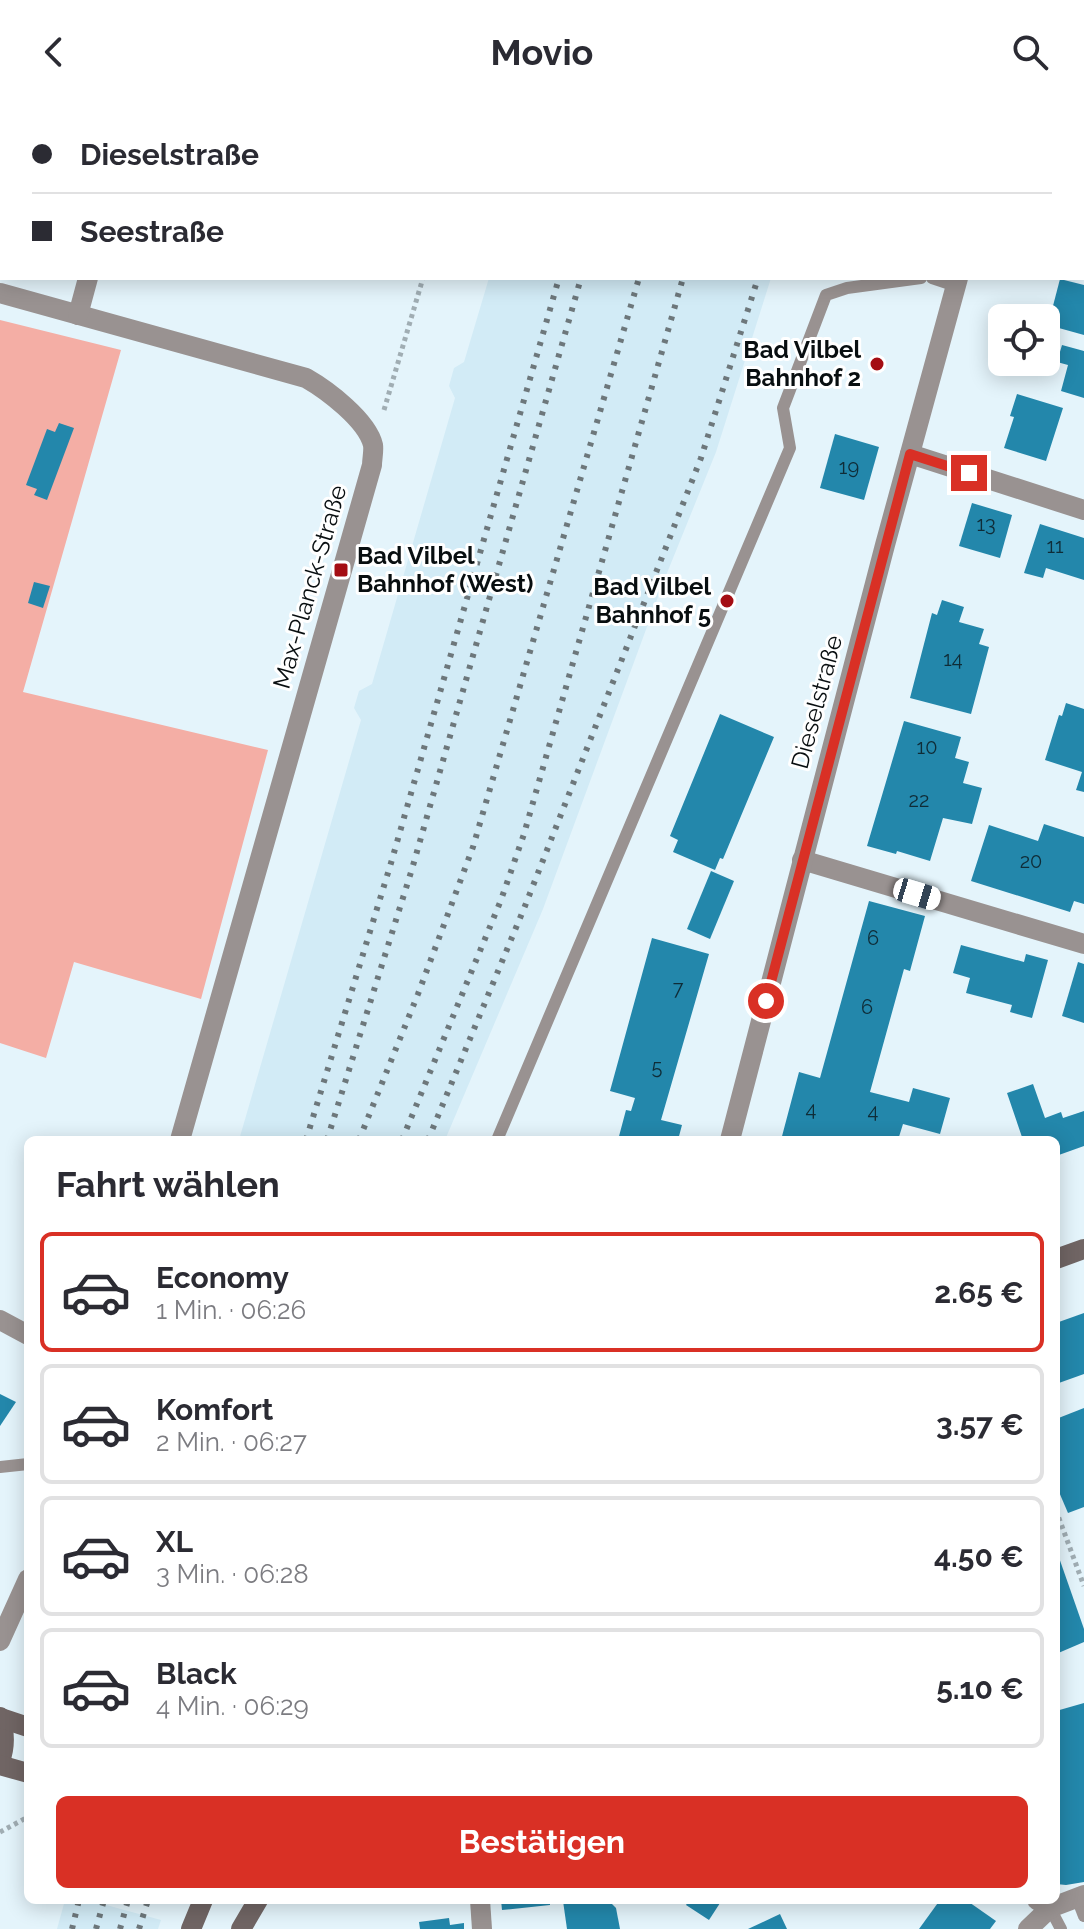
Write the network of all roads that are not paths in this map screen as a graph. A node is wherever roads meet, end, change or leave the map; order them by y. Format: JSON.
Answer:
{"nodes":[{"id":1,"x":87,"y":280,"type":"edge"},
{"id":2,"x":906,"y":280,"type":"edge"},
{"id":3,"x":957,"y":282,"type":"edge"},
{"id":4,"x":0,"y":293,"type":"edge"},
{"id":5,"x":78,"y":315,"type":"junction"},
{"id":6,"x":910,"y":454,"type":"junction"},
{"id":7,"x":1084,"y":510,"type":"edge"},
{"id":8,"x":802,"y":860,"type":"junction"},
{"id":9,"x":1084,"y":944,"type":"edge"},
{"id":10,"x":181,"y":1136,"type":"edge"},
{"id":11,"x":499,"y":1136,"type":"edge"},
{"id":12,"x":731,"y":1136,"type":"edge"},
{"id":13,"x":1084,"y":1249,"type":"edge"},
{"id":14,"x":1060,"y":1258,"type":"edge"},
{"id":15,"x":0,"y":1320,"type":"edge"},
{"id":16,"x":24,"y":1333,"type":"edge"},
{"id":17,"x":24,"y":1464,"type":"edge"},
{"id":18,"x":0,"y":1467,"type":"edge"},
{"id":19,"x":24,"y":1588,"type":"edge"},
{"id":20,"x":0,"y":1641,"type":"edge"},
{"id":21,"x":0,"y":1717,"type":"edge"},
{"id":22,"x":24,"y":1726,"type":"edge"},
{"id":23,"x":0,"y":1763,"type":"edge"},
{"id":24,"x":24,"y":1772,"type":"edge"},
{"id":25,"x":1082,"y":1903,"type":"edge"},
{"id":26,"x":201,"y":1904,"type":"edge"},
{"id":27,"x":256,"y":1904,"type":"edge"},
{"id":28,"x":480,"y":1904,"type":"edge"},
{"id":29,"x":1044,"y":1904,"type":"edge"},
{"id":30,"x":1060,"y":1904,"type":"edge"},
{"id":31,"x":191,"y":1929,"type":"edge"},
{"id":32,"x":241,"y":1929,"type":"edge"},
{"id":33,"x":482,"y":1929,"type":"edge"},
{"id":34,"x":1028,"y":1929,"type":"edge"},
{"id":35,"x":1061,"y":1929,"type":"edge"}],
"edges":[{"from":1,"to":5,"type":"street"},
{"from":2,"to":11,"type":"lane"},
{"from":3,"to":6,"type":"street","name":"Dieselstraße"},
{"from":4,"to":5,"type":"street"},
{"from":5,"to":10,"type":"street","name":"Max-Planck-Straße"},
{"from":6,"to":7,"type":"street"},
{"from":6,"to":8,"type":"street","name":"Dieselstraße"},
{"from":8,"to":9,"type":"street"},
{"from":8,"to":12,"type":"street","name":"Dieselstraße"},
{"from":13,"to":14,"type":"street"},
{"from":15,"to":16,"type":"street"},
{"from":17,"to":18,"type":"lane"},
{"from":19,"to":20,"type":"street"},
{"from":21,"to":22,"type":"street"},
{"from":21,"to":23,"type":"street"},
{"from":23,"to":24,"type":"street"},
{"from":25,"to":30,"type":"street"},
{"from":26,"to":31,"type":"street"},
{"from":27,"to":32,"type":"street"},
{"from":28,"to":33,"type":"street"},
{"from":29,"to":34,"type":"street"},
{"from":29,"to":35,"type":"lane"}]}
